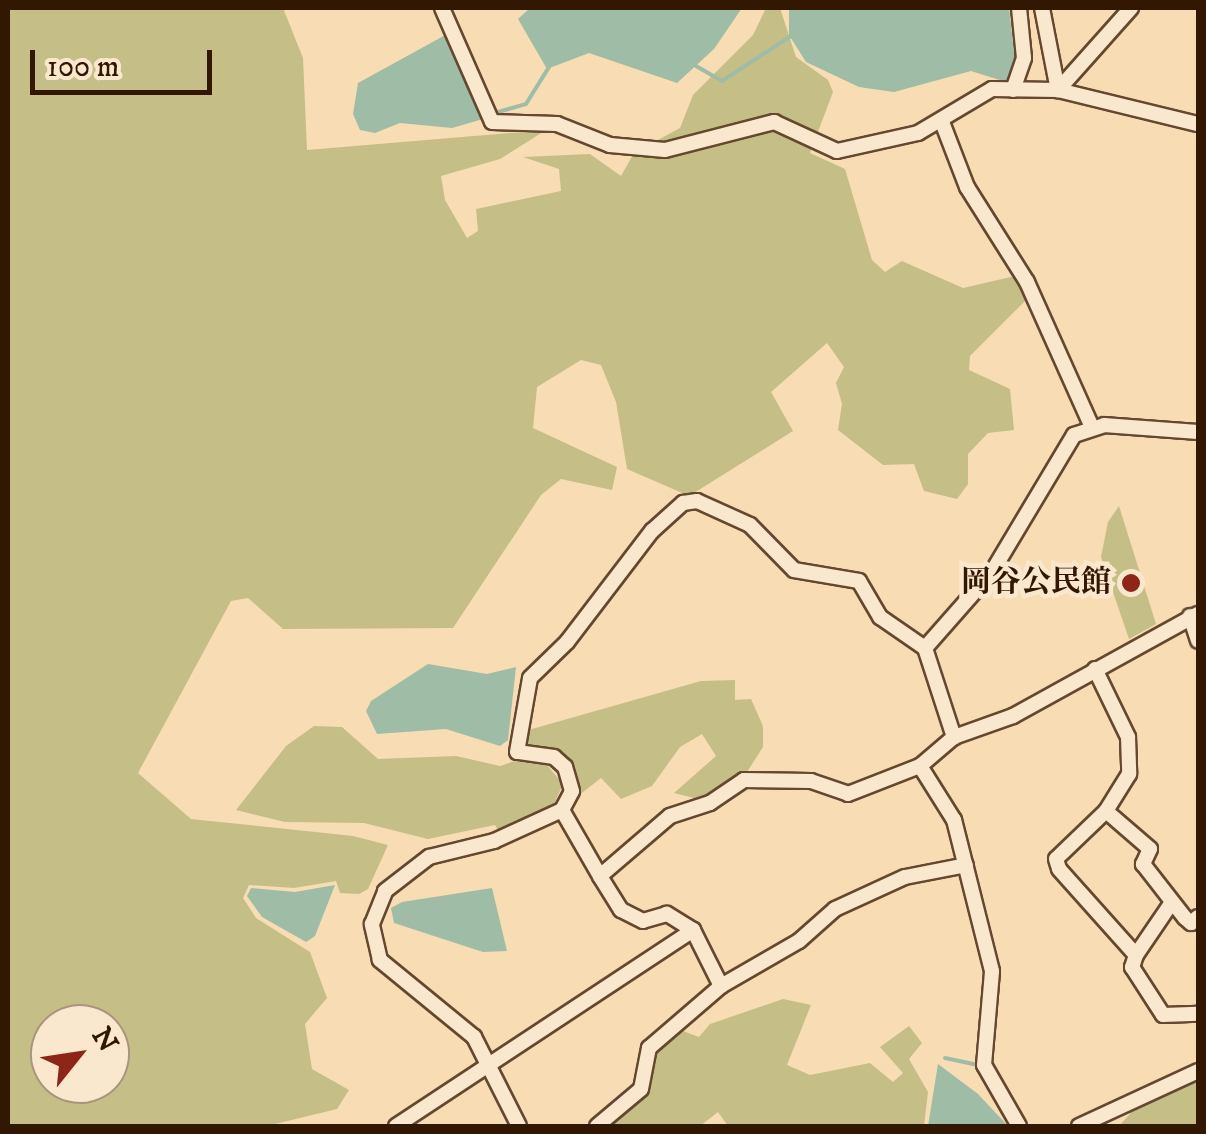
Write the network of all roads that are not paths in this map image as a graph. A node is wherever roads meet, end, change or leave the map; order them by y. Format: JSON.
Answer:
{"nodes":[{"id":1,"x":442,"y":8,"type":"edge"},
{"id":2,"x":1019,"y":8,"type":"edge"},
{"id":3,"x":1042,"y":8,"type":"edge"},
{"id":4,"x":1131,"y":8,"type":"edge"},
{"id":5,"x":1013,"y":90,"type":"junction"},
{"id":6,"x":1058,"y":90,"type":"junction"},
{"id":7,"x":942,"y":122,"type":"junction"},
{"id":8,"x":1198,"y":124,"type":"edge"},
{"id":9,"x":1091,"y":426,"type":"junction"},
{"id":10,"x":1198,"y":432,"type":"edge"},
{"id":11,"x":1194,"y":615,"type":"edge"},
{"id":12,"x":1198,"y":641,"type":"edge"},
{"id":13,"x":925,"y":648,"type":"junction"},
{"id":14,"x":1096,"y":668,"type":"junction"},
{"id":15,"x":954,"y":737,"type":"junction"},
{"id":16,"x":917,"y":767,"type":"junction"},
{"id":17,"x":562,"y":810,"type":"junction"},
{"id":18,"x":1106,"y":810,"type":"junction"},
{"id":19,"x":966,"y":865,"type":"junction"},
{"id":20,"x":600,"y":876,"type":"junction"},
{"id":21,"x":1172,"y":902,"type":"junction"},
{"id":22,"x":1198,"y":917,"type":"edge"},
{"id":23,"x":693,"y":930,"type":"junction"},
{"id":24,"x":1136,"y":955,"type":"junction"},
{"id":25,"x":721,"y":986,"type":"junction"},
{"id":26,"x":1198,"y":1014,"type":"edge"},
{"id":27,"x":488,"y":1063,"type":"junction"},
{"id":28,"x":1198,"y":1072,"type":"edge"},
{"id":29,"x":396,"y":1126,"type":"edge"},
{"id":30,"x":519,"y":1126,"type":"edge"},
{"id":31,"x":597,"y":1126,"type":"edge"},
{"id":32,"x":1018,"y":1126,"type":"edge"},
{"id":33,"x":1079,"y":1126,"type":"edge"}],
"edges":[{"from":1,"to":7,"type":"street"},
{"from":2,"to":5,"type":"street"},
{"from":3,"to":6,"type":"street"},
{"from":4,"to":6,"type":"street"},
{"from":5,"to":6,"type":"street"},
{"from":5,"to":7,"type":"street"},
{"from":6,"to":8,"type":"street"},
{"from":7,"to":9,"type":"street"},
{"from":9,"to":10,"type":"street"},
{"from":9,"to":13,"type":"street"},
{"from":11,"to":12,"type":"street"},
{"from":11,"to":14,"type":"street"},
{"from":13,"to":15,"type":"street"},
{"from":13,"to":17,"type":"street"},
{"from":14,"to":15,"type":"street"},
{"from":14,"to":18,"type":"street"},
{"from":15,"to":16,"type":"street"},
{"from":16,"to":19,"type":"street"},
{"from":16,"to":20,"type":"street"},
{"from":17,"to":20,"type":"street"},
{"from":17,"to":27,"type":"street"},
{"from":18,"to":21,"type":"street"},
{"from":18,"to":24,"type":"street"},
{"from":19,"to":25,"type":"street"},
{"from":19,"to":32,"type":"street"},
{"from":20,"to":23,"type":"street"},
{"from":21,"to":22,"type":"street"},
{"from":21,"to":24,"type":"street"},
{"from":23,"to":25,"type":"street"},
{"from":23,"to":27,"type":"street"},
{"from":24,"to":26,"type":"street"},
{"from":25,"to":31,"type":"street"},
{"from":27,"to":29,"type":"street"},
{"from":27,"to":30,"type":"street"},
{"from":28,"to":33,"type":"street"}]}
